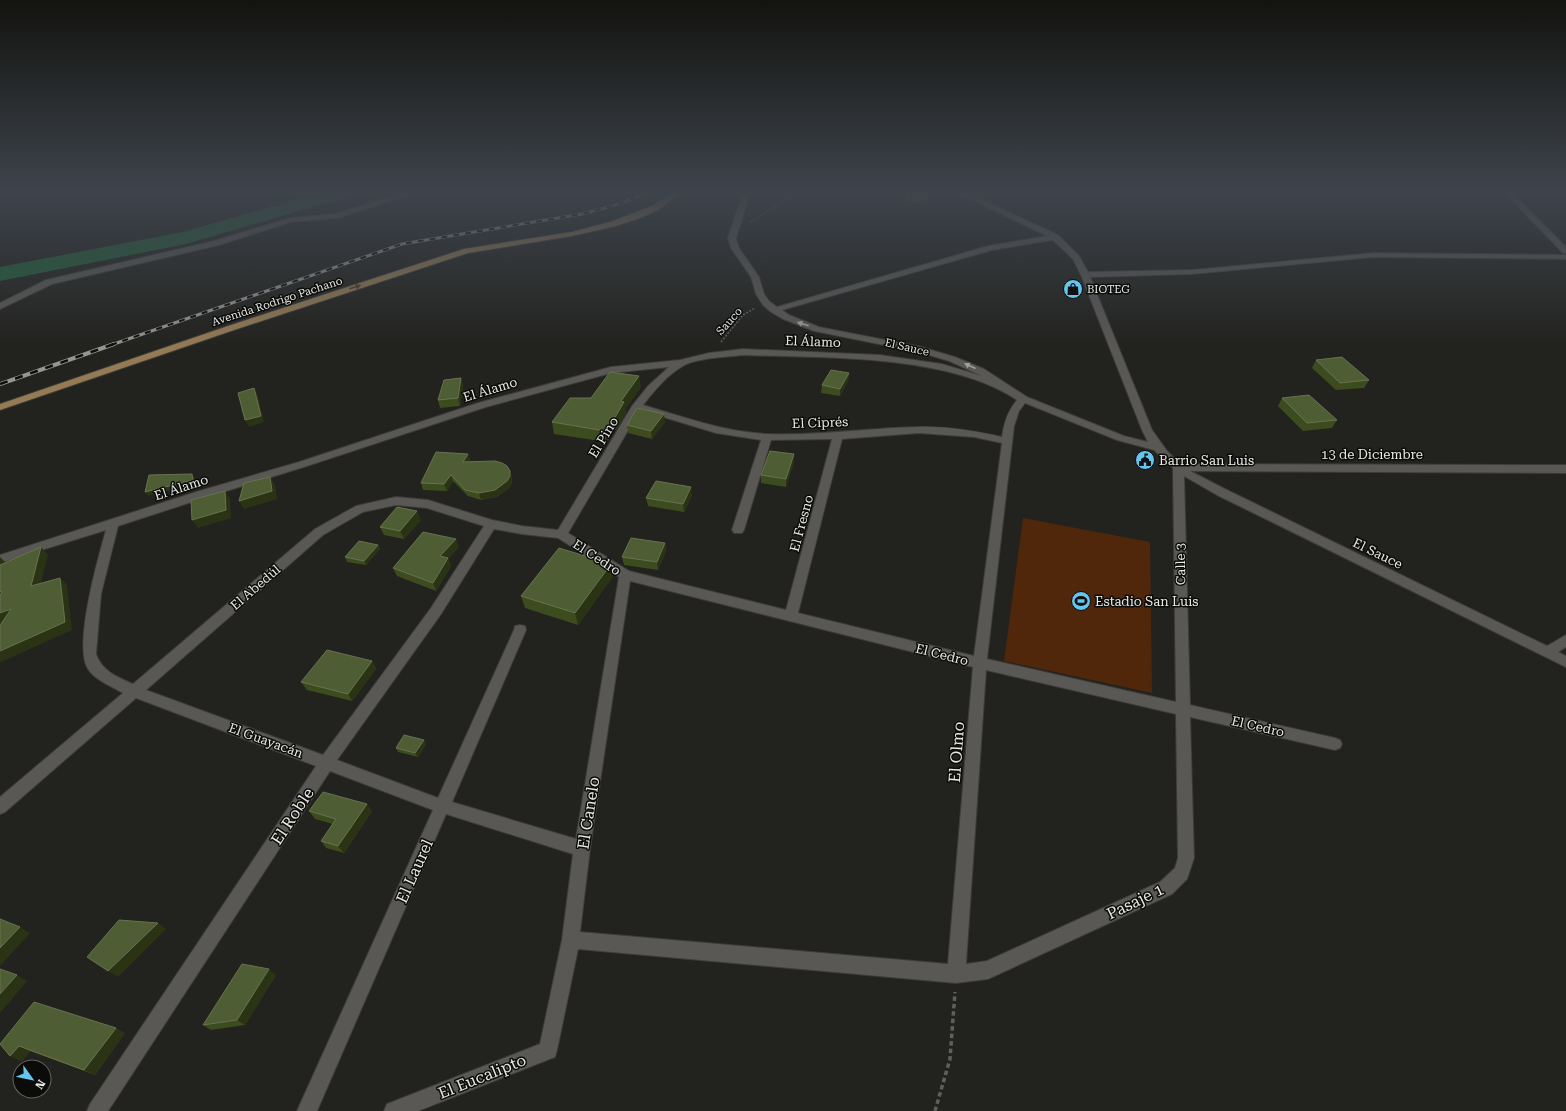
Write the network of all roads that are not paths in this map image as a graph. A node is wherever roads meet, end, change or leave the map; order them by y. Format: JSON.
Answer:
{"nodes":[{"id":1,"x":208,"y":245,"type":"edge"},
{"id":2,"x":460,"y":245,"type":"edge"},
{"id":3,"x":500,"y":245,"type":"edge"},
{"id":4,"x":734,"y":245,"type":"edge"},
{"id":5,"x":1008,"y":245,"type":"edge"},
{"id":6,"x":1063,"y":245,"type":"edge"},
{"id":7,"x":1566,"y":257,"type":"edge"},
{"id":8,"x":1085,"y":275,"type":"junction"},
{"id":9,"x":0,"y":306,"type":"edge"},
{"id":10,"x":774,"y":310,"type":"junction"},
{"id":11,"x":680,"y":363,"type":"junction"},
{"id":12,"x":1003,"y":387,"type":"junction"},
{"id":13,"x":1023,"y":399,"type":"junction"},
{"id":14,"x":0,"y":400,"type":"edge"},
{"id":15,"x":638,"y":406,"type":"junction"},
{"id":16,"x":0,"y":407,"type":"edge"},
{"id":17,"x":767,"y":436,"type":"junction"},
{"id":18,"x":838,"y":436,"type":"junction"},
{"id":19,"x":1007,"y":441,"type":"junction"},
{"id":20,"x":1157,"y":447,"type":"junction"},
{"id":21,"x":1178,"y":467,"type":"junction"},
{"id":22,"x":1566,"y":469,"type":"edge"},
{"id":23,"x":113,"y":524,"type":"junction"},
{"id":24,"x":491,"y":524,"type":"junction"},
{"id":25,"x":738,"y":530,"type":"dead end"},
{"id":26,"x":560,"y":534,"type":"junction"},
{"id":27,"x":0,"y":559,"type":"edge"},
{"id":28,"x":625,"y":575,"type":"junction"},
{"id":29,"x":791,"y":617,"type":"junction"},
{"id":30,"x":520,"y":630,"type":"dead end"},
{"id":31,"x":1566,"y":640,"type":"edge"},
{"id":32,"x":1547,"y":653,"type":"junction"},
{"id":33,"x":1566,"y":662,"type":"edge"},
{"id":34,"x":980,"y":663,"type":"junction"},
{"id":35,"x":133,"y":691,"type":"junction"},
{"id":36,"x":1182,"y":709,"type":"junction"},
{"id":37,"x":1335,"y":744,"type":"dead end"},
{"id":38,"x":327,"y":762,"type":"junction"},
{"id":39,"x":442,"y":806,"type":"junction"},
{"id":40,"x":0,"y":807,"type":"edge"},
{"id":41,"x":582,"y":849,"type":"junction"},
{"id":42,"x":571,"y":940,"type":"junction"},
{"id":43,"x":956,"y":974,"type":"junction"},
{"id":44,"x":548,"y":1050,"type":"joint"},
{"id":45,"x":97,"y":1111,"type":"edge"},
{"id":46,"x":307,"y":1111,"type":"edge"},
{"id":47,"x":394,"y":1111,"type":"edge"}],
"edges":[{"from":1,"to":9,"type":"street"},
{"from":2,"to":14,"type":"main road","name":"Avenida Rodrigo Pachano"},
{"from":16,"to":3,"type":"main road","name":"Avenida Rodrigo Pachano","one_way":true},
{"from":4,"to":10,"type":"street","name":"El Sauce"},
{"from":5,"to":10,"type":"street"},
{"from":6,"to":8,"type":"street"},
{"from":7,"to":8,"type":"street"},
{"from":8,"to":20,"type":"street"},
{"from":12,"to":10,"type":"street","name":"El Sauce","one_way":true},
{"from":11,"to":12,"type":"street","name":"El Álamo"},
{"from":11,"to":15,"type":"street","name":"El Pino"},
{"from":11,"to":23,"type":"street","name":"El Álamo"},
{"from":12,"to":13,"type":"street","name":"El Sauce"},
{"from":13,"to":19,"type":"street","name":"El Olmo"},
{"from":13,"to":20,"type":"street","name":"El Sauce"},
{"from":15,"to":17,"type":"street","name":"El Ciprés"},
{"from":15,"to":26,"type":"street","name":"El Pino"},
{"from":17,"to":18,"type":"street","name":"El Ciprés"},
{"from":17,"to":25,"type":"street"},
{"from":18,"to":19,"type":"street","name":"El Ciprés"},
{"from":18,"to":29,"type":"street","name":"El Fresno"},
{"from":19,"to":34,"type":"street","name":"El Olmo"},
{"from":20,"to":21,"type":"street","name":"El Sauce"},
{"from":21,"to":22,"type":"street","name":"13 de Diciembre"},
{"from":21,"to":32,"type":"street","name":"El Sauce"},
{"from":21,"to":36,"type":"street","name":"Calle 3"},
{"from":23,"to":27,"type":"street","name":"El Álamo"},
{"from":23,"to":35,"type":"street","name":"El Guayacán"},
{"from":24,"to":26,"type":"street","name":"El Abedúl"},
{"from":24,"to":35,"type":"street","name":"El Abedúl"},
{"from":24,"to":38,"type":"street","name":"El Roble"},
{"from":26,"to":28,"type":"street","name":"El Cedro"},
{"from":28,"to":29,"type":"street","name":"El Cedro"},
{"from":28,"to":41,"type":"street","name":"El Canelo"},
{"from":29,"to":34,"type":"street","name":"El Cedro"},
{"from":30,"to":39,"type":"street","name":"El Laurel"},
{"from":31,"to":32,"type":"street"},
{"from":32,"to":33,"type":"street","name":"El Sauce"},
{"from":34,"to":36,"type":"street","name":"El Cedro"},
{"from":34,"to":43,"type":"street","name":"El Olmo"},
{"from":35,"to":38,"type":"street","name":"El Guayacán"},
{"from":35,"to":40,"type":"street","name":"El Abedúl"},
{"from":36,"to":37,"type":"street","name":"El Cedro"},
{"from":36,"to":43,"type":"street","name":"Pasaje 1"},
{"from":38,"to":39,"type":"street","name":"El Guayacán"},
{"from":38,"to":45,"type":"street","name":"El Roble"},
{"from":39,"to":41,"type":"street","name":"El Guayacán"},
{"from":39,"to":46,"type":"street","name":"El Laurel"},
{"from":41,"to":42,"type":"street","name":"El Canelo"},
{"from":42,"to":43,"type":"street","name":"Pasaje 1"},
{"from":42,"to":44,"type":"street","name":"El Canelo"},
{"from":44,"to":47,"type":"street","name":"El Eucalipto"}]}
